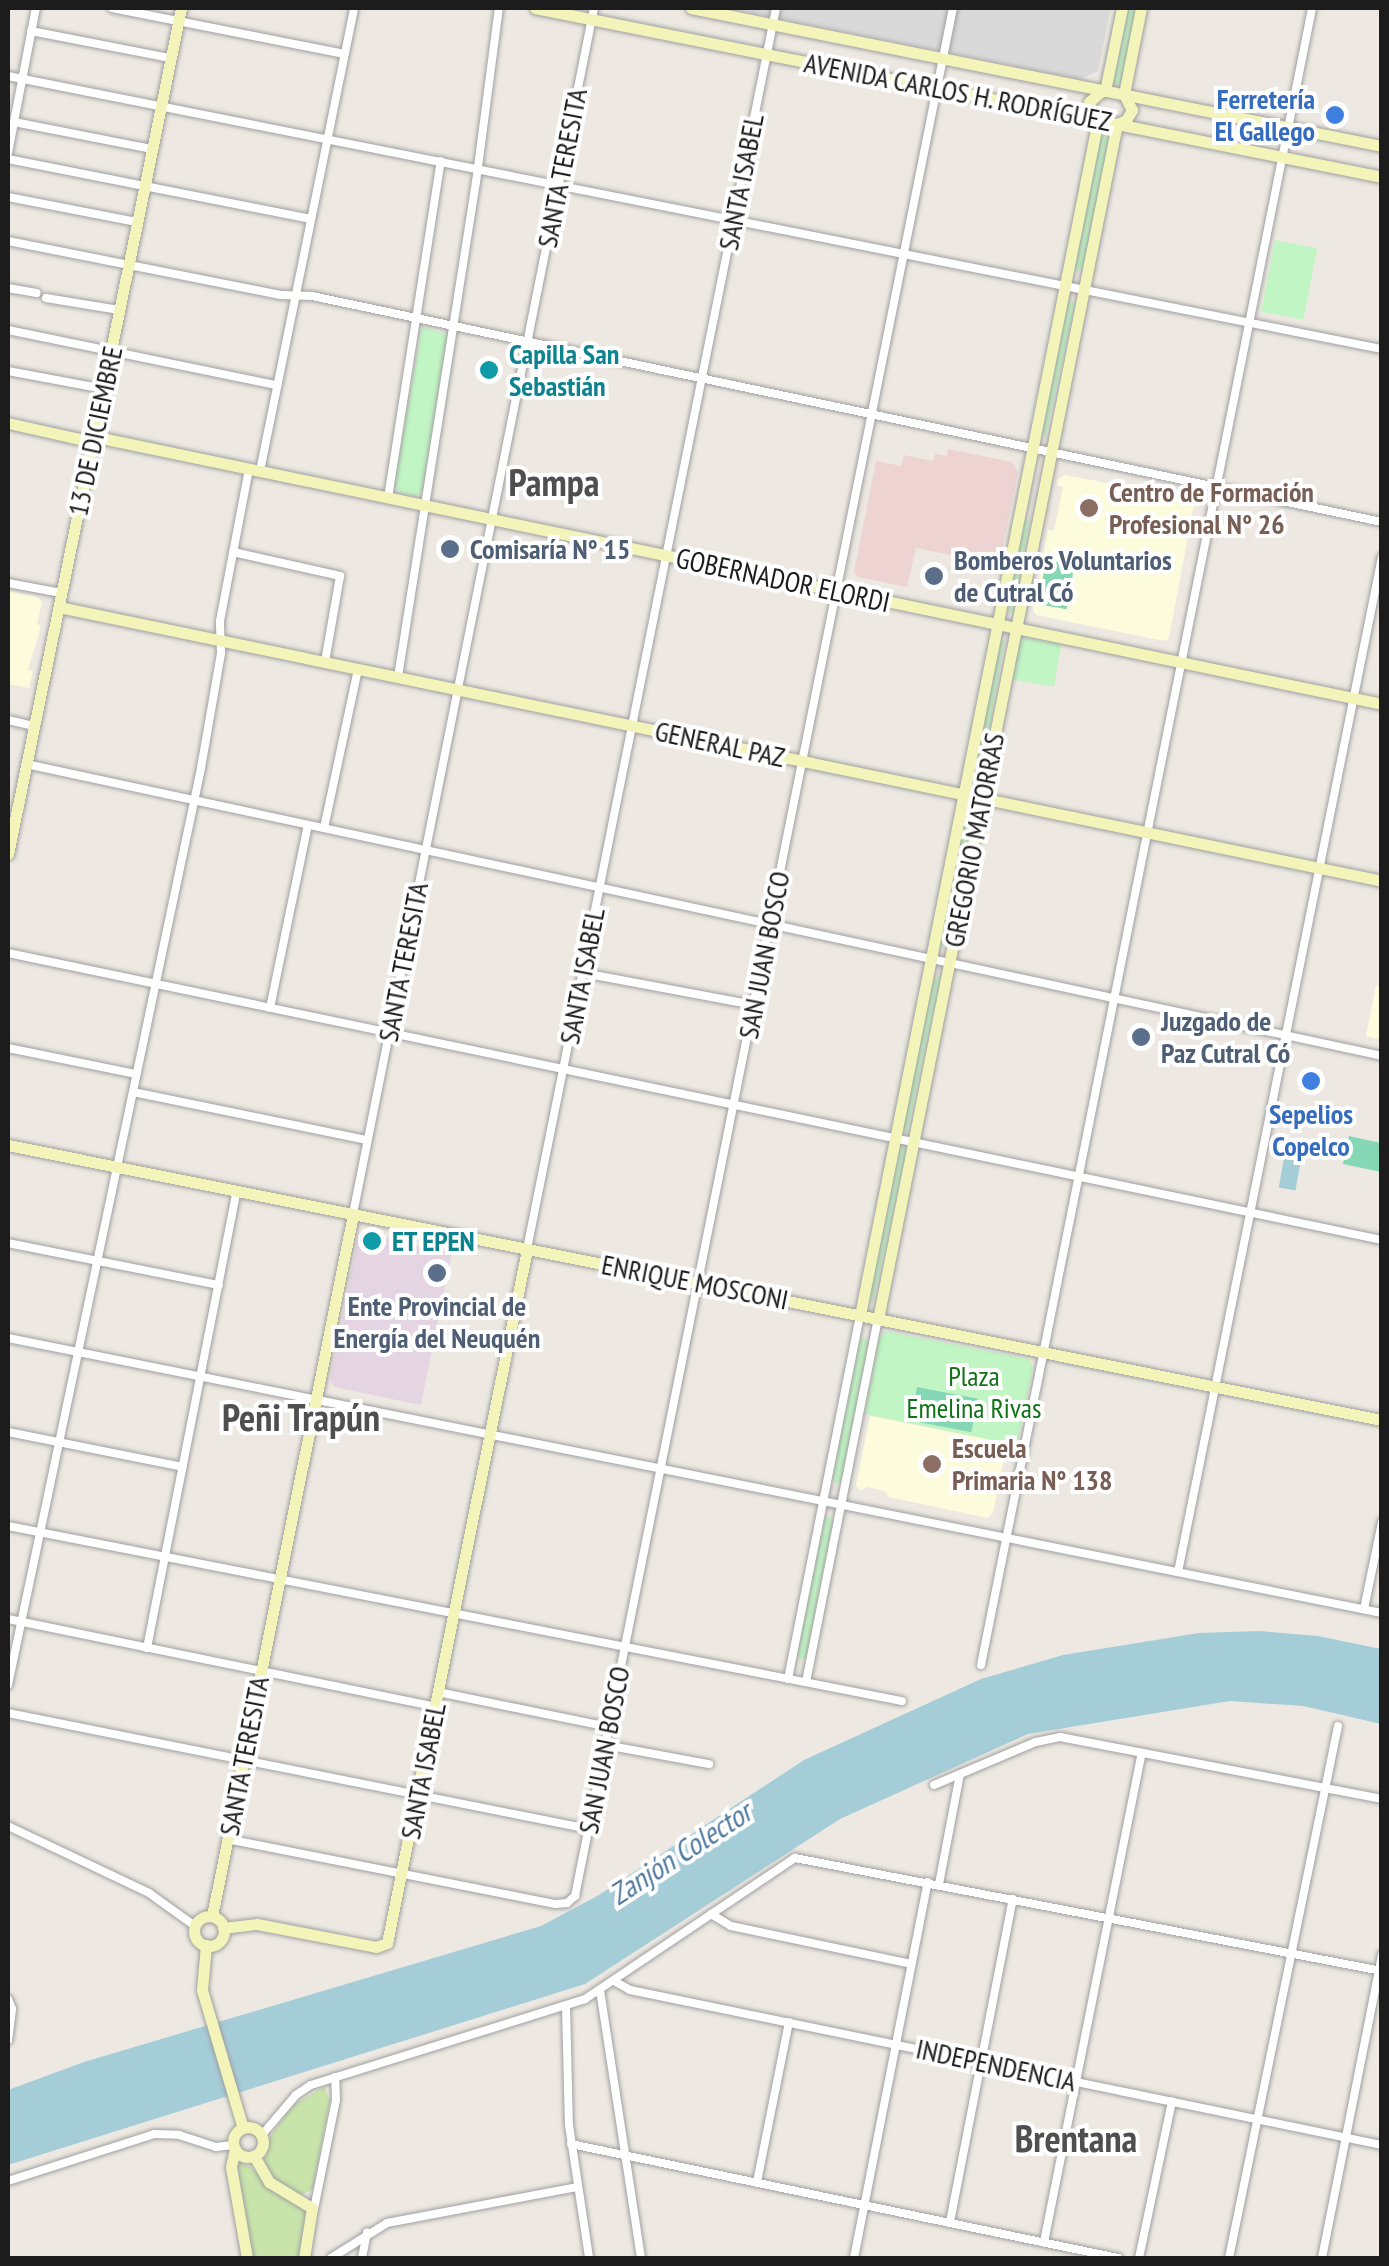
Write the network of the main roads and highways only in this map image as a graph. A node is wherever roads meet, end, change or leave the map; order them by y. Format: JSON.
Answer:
{"nodes":[{"id":1,"x":535,"y":8,"type":"edge"},
{"id":2,"x":691,"y":8,"type":"edge"},
{"id":3,"x":1122,"y":8,"type":"edge"},
{"id":4,"x":1141,"y":8,"type":"edge"},
{"id":5,"x":593,"y":13,"type":"edge"},
{"id":6,"x":179,"y":14,"type":"edge"},
{"id":7,"x":1104,"y":90,"type":"junction"},
{"id":8,"x":1124,"y":94,"type":"junction"},
{"id":9,"x":1098,"y":120,"type":"junction"},
{"id":10,"x":1117,"y":124,"type":"junction"},
{"id":11,"x":1382,"y":146,"type":"edge"},
{"id":12,"x":1382,"y":177,"type":"edge"},
{"id":13,"x":8,"y":423,"type":"edge"},
{"id":14,"x":94,"y":439,"type":"junction"},
{"id":15,"x":60,"y":600,"type":"junction"},
{"id":16,"x":998,"y":625,"type":"junction"},
{"id":17,"x":1016,"y":628,"type":"junction"},
{"id":18,"x":1382,"y":704,"type":"edge"},
{"id":19,"x":964,"y":794,"type":"junction"},
{"id":20,"x":982,"y":798,"type":"junction"},
{"id":21,"x":8,"y":854,"type":"edge"},
{"id":22,"x":1382,"y":882,"type":"edge"},
{"id":23,"x":8,"y":1145,"type":"edge"},
{"id":24,"x":352,"y":1214,"type":"junction"},
{"id":25,"x":527,"y":1249,"type":"junction"},
{"id":26,"x":860,"y":1316,"type":"junction"},
{"id":27,"x":878,"y":1319,"type":"junction"},
{"id":28,"x":1382,"y":1420,"type":"edge"},
{"id":29,"x":212,"y":1916,"type":"junction"},
{"id":30,"x":224,"y":1928,"type":"junction"},
{"id":31,"x":206,"y":1945,"type":"junction"},
{"id":32,"x":243,"y":2128,"type":"junction"},
{"id":33,"x":234,"y":2147,"type":"junction"},
{"id":34,"x":254,"y":2156,"type":"junction"},
{"id":35,"x":247,"y":2258,"type":"edge"},
{"id":36,"x":304,"y":2258,"type":"edge"}],
"edges":[{"from":1,"to":5,"type":"main road","name":"AVENIDA CARLOS H. RODRÍGUEZ"},
{"from":2,"to":7,"type":"main road","name":"AVENIDA CARLOS H. RODRÍGUEZ"},
{"from":3,"to":7,"type":"main road","name":"GREGORIO MATORRAS"},
{"from":4,"to":8,"type":"main road","name":"GREGORIO MATORRAS"},
{"from":5,"to":9,"type":"main road","name":"AVENIDA CARLOS H. RODRÍGUEZ"},
{"from":6,"to":14,"type":"main road","name":"13 DE DICIEMBRE"},
{"from":7,"to":8,"type":"main road","name":"AVENIDA CARLOS H. RODRÍGUEZ"},
{"from":7,"to":9,"type":"main road","name":"GREGORIO MATORRAS"},
{"from":8,"to":10,"type":"main road","name":"GREGORIO MATORRAS"},
{"from":8,"to":11,"type":"main road","name":"AVENIDA CARLOS H. RODRÍGUEZ"},
{"from":9,"to":10,"type":"main road","name":"AVENIDA CARLOS H. RODRÍGUEZ"},
{"from":9,"to":16,"type":"main road","name":"GREGORIO MATORRAS"},
{"from":10,"to":12,"type":"main road","name":"AVENIDA CARLOS H. RODRÍGUEZ"},
{"from":10,"to":17,"type":"main road","name":"GREGORIO MATORRAS"},
{"from":13,"to":14,"type":"main road","name":"GOBERNADOR ELORDI"},
{"from":14,"to":15,"type":"main road","name":"13 DE DICIEMBRE"},
{"from":14,"to":16,"type":"main road","name":"GOBERNADOR ELORDI"},
{"from":15,"to":19,"type":"main road","name":"GENERAL PAZ"},
{"from":15,"to":21,"type":"main road","name":"13 DE DICIEMBRE"},
{"from":16,"to":17,"type":"main road","name":"GOBERNADOR ELORDI"},
{"from":16,"to":19,"type":"main road","name":"GREGORIO MATORRAS"},
{"from":17,"to":18,"type":"main road","name":"GOBERNADOR ELORDI"},
{"from":17,"to":20,"type":"main road","name":"GREGORIO MATORRAS"},
{"from":19,"to":20,"type":"main road","name":"GENERAL PAZ"},
{"from":19,"to":26,"type":"main road","name":"GREGORIO MATORRAS"},
{"from":20,"to":22,"type":"main road","name":"GENERAL PAZ"},
{"from":20,"to":27,"type":"main road","name":"GREGORIO MATORRAS"},
{"from":23,"to":24,"type":"main road","name":"ENRIQUE MOSCONI"},
{"from":24,"to":25,"type":"main road","name":"ENRIQUE MOSCONI"},
{"from":24,"to":29,"type":"main road","name":"SANTA TERESITA"},
{"from":25,"to":26,"type":"main road","name":"ENRIQUE MOSCONI"},
{"from":25,"to":30,"type":"main road","name":"SANTA ISABEL"},
{"from":26,"to":27,"type":"main road","name":"ENRIQUE MOSCONI"},
{"from":27,"to":28,"type":"main road","name":"ENRIQUE MOSCONI"},
{"from":29,"to":30,"type":"main road"},
{"from":29,"to":31,"type":"main road"},
{"from":30,"to":31,"type":"main road"},
{"from":31,"to":32,"type":"main road"},
{"from":32,"to":33,"type":"main road"},
{"from":32,"to":34,"type":"main road"},
{"from":33,"to":34,"type":"main road"},
{"from":33,"to":35,"type":"main road"},
{"from":34,"to":36,"type":"main road"}]}
